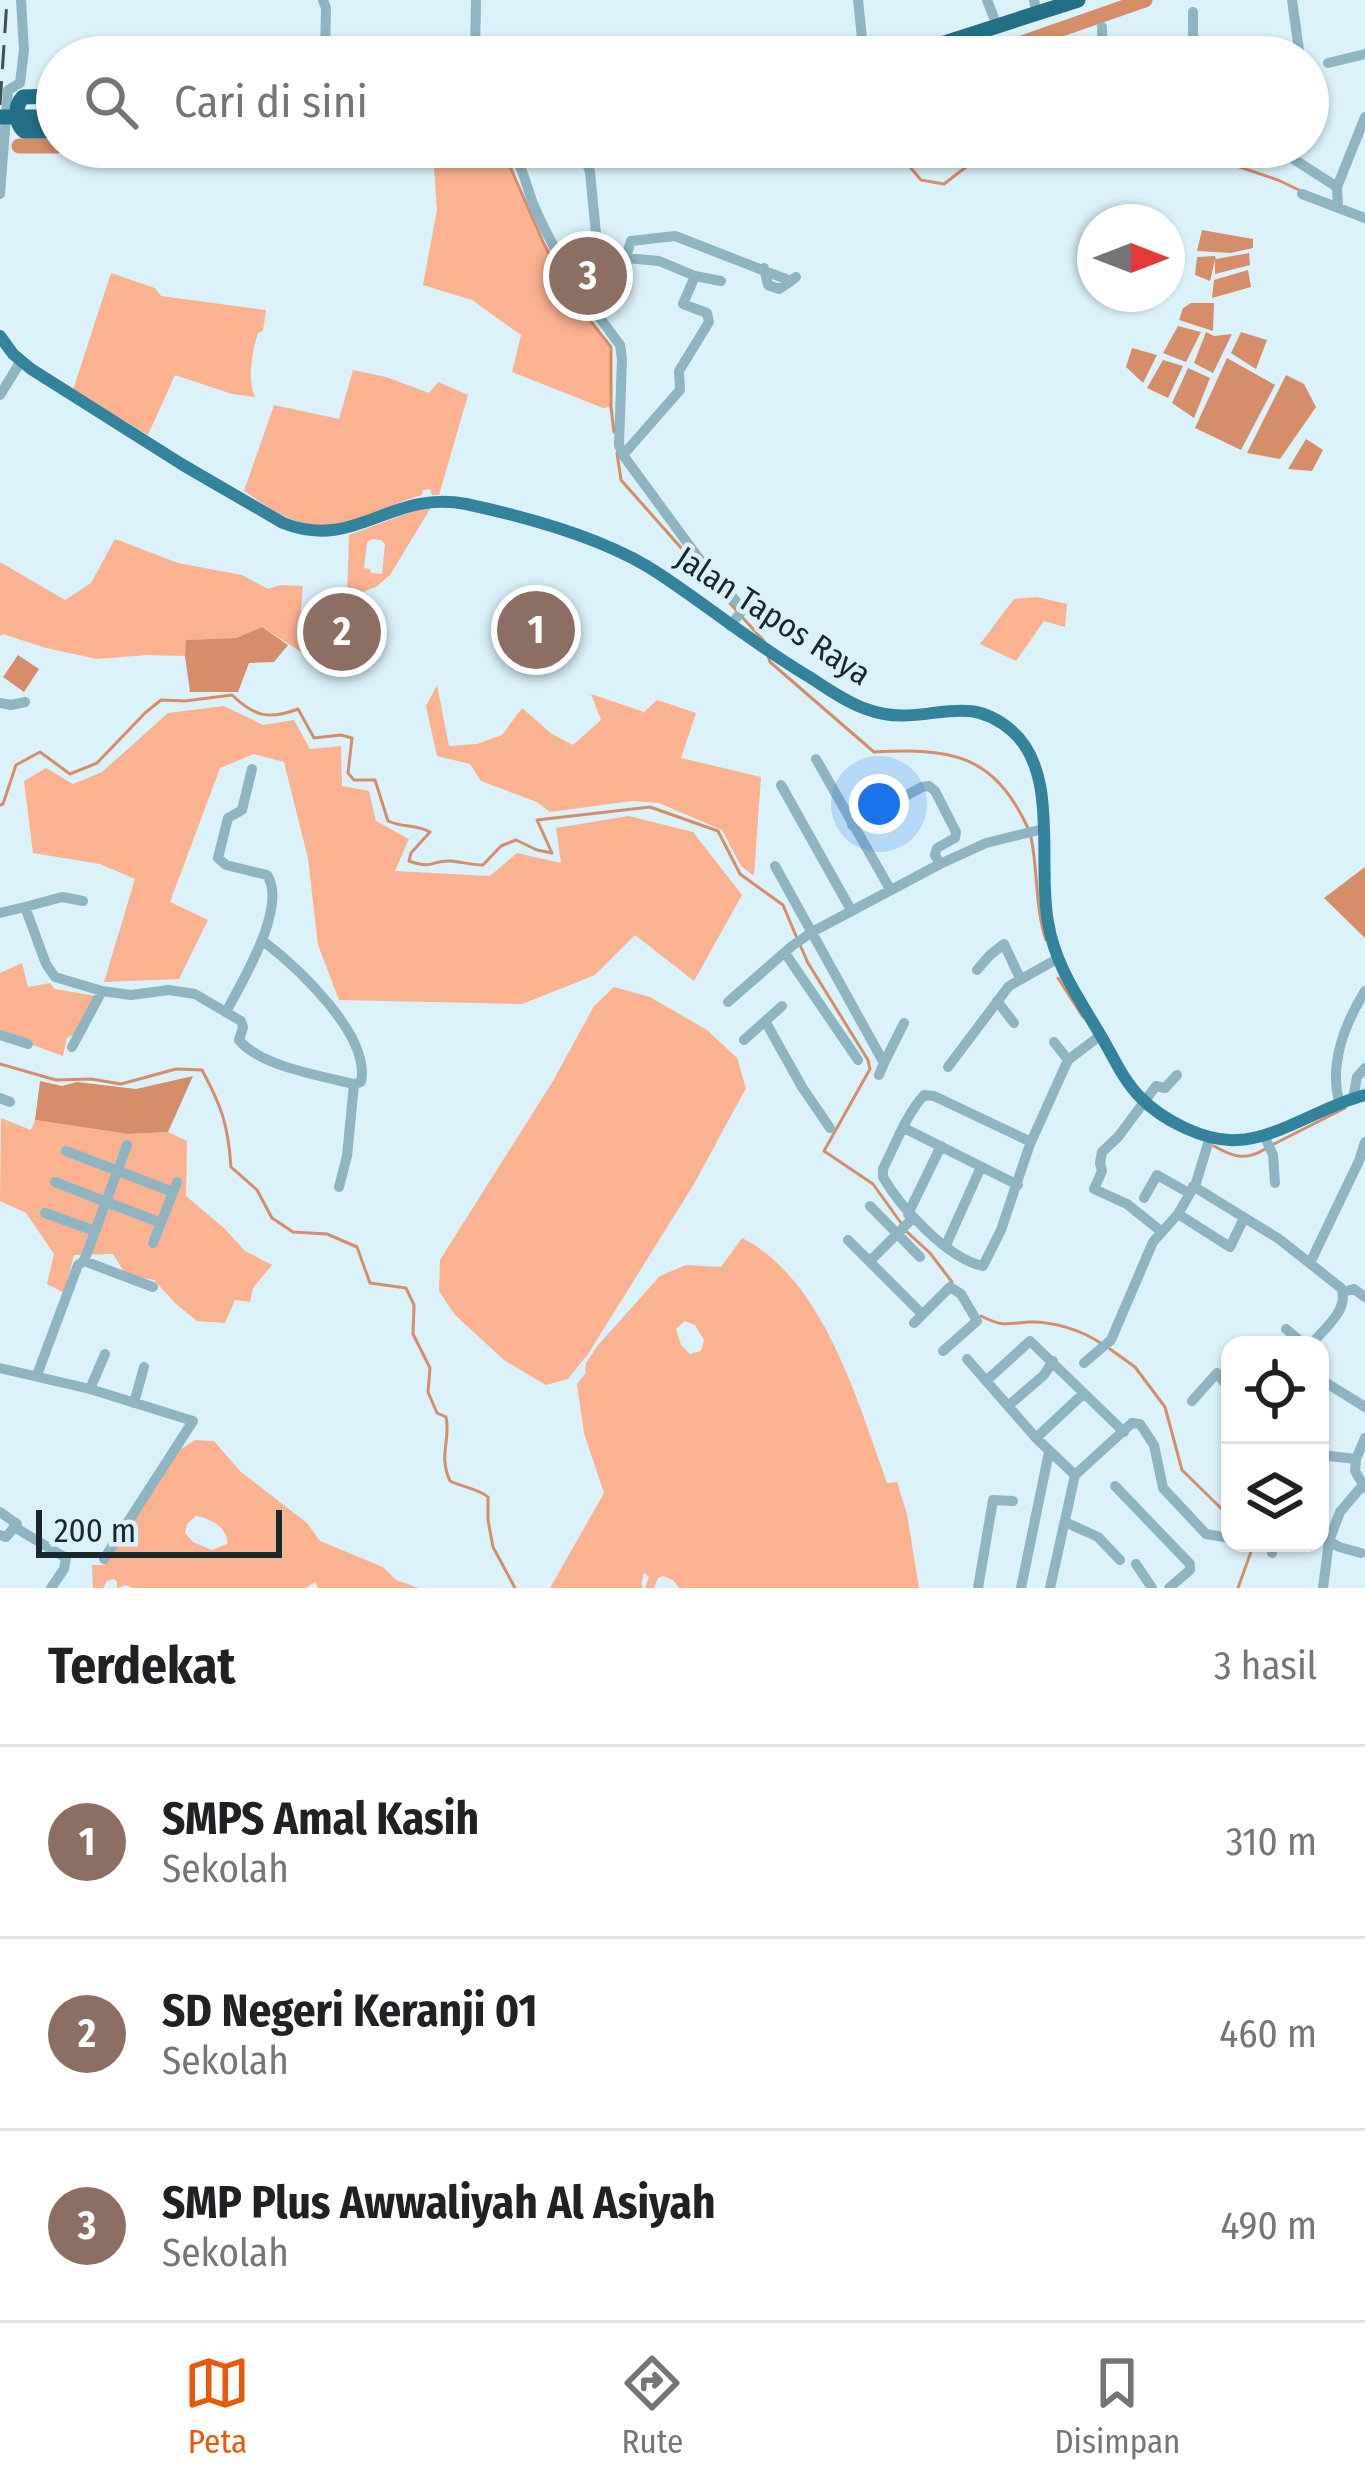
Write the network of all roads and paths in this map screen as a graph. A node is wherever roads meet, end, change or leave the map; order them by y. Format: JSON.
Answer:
{"nodes":[{"id":1,"x":21,"y":0,"type":"edge"},
{"id":2,"x":323,"y":0,"type":"edge"},
{"id":3,"x":476,"y":0,"type":"edge"},
{"id":4,"x":858,"y":0,"type":"edge"},
{"id":5,"x":987,"y":0,"type":"edge"},
{"id":6,"x":1078,"y":0,"type":"edge"},
{"id":7,"x":1292,"y":0,"type":"edge"},
{"id":8,"x":1040,"y":2,"type":"edge"},
{"id":9,"x":1192,"y":12,"type":"dead end"},
{"id":10,"x":994,"y":18,"type":"junction"},
{"id":11,"x":1102,"y":27,"type":"dead end"},
{"id":12,"x":325,"y":36,"type":"edge"},
{"id":13,"x":475,"y":36,"type":"edge"},
{"id":14,"x":862,"y":36,"type":"edge"},
{"id":15,"x":940,"y":36,"type":"edge"},
{"id":16,"x":966,"y":36,"type":"edge"},
{"id":17,"x":1102,"y":36,"type":"edge"},
{"id":18,"x":1193,"y":36,"type":"edge"},
{"id":19,"x":1297,"y":36,"type":"edge"},
{"id":20,"x":1365,"y":55,"type":"edge"},
{"id":21,"x":1329,"y":63,"type":"edge"},
{"id":22,"x":10,"y":99,"type":"edge"},
{"id":23,"x":36,"y":116,"type":"edge"},
{"id":24,"x":0,"y":117,"type":"edge"},
{"id":25,"x":1365,"y":117,"type":"edge"},
{"id":26,"x":36,"y":131,"type":"edge"},
{"id":27,"x":518,"y":168,"type":"edge"},
{"id":28,"x":589,"y":168,"type":"edge"},
{"id":29,"x":1304,"y":168,"type":"edge"},
{"id":30,"x":0,"y":194,"type":"edge"},
{"id":31,"x":1302,"y":194,"type":"dead end"},
{"id":32,"x":1338,"y":198,"type":"junction"},
{"id":33,"x":1365,"y":218,"type":"edge"},
{"id":34,"x":718,"y":253,"type":"junction"},
{"id":35,"x":626,"y":257,"type":"junction"},
{"id":36,"x":695,"y":276,"type":"junction"},
{"id":37,"x":794,"y":279,"type":"dead end"},
{"id":38,"x":0,"y":336,"type":"edge"},
{"id":39,"x":21,"y":362,"type":"junction"},
{"id":40,"x":0,"y":395,"type":"edge"},
{"id":41,"x":623,"y":455,"type":"junction"},
{"id":42,"x":736,"y":619,"type":"junction"},
{"id":43,"x":25,"y":702,"type":"dead end"},
{"id":44,"x":0,"y":703,"type":"edge"},
{"id":45,"x":816,"y":759,"type":"dead end"},
{"id":46,"x":252,"y":769,"type":"dead end"},
{"id":47,"x":781,"y":785,"type":"dead end"},
{"id":48,"x":852,"y":825,"type":"junction"},
{"id":49,"x":1033,"y":831,"type":"junction"},
{"id":50,"x":940,"y":864,"type":"junction"},
{"id":51,"x":775,"y":866,"type":"dead end"},
{"id":52,"x":890,"y":889,"type":"junction"},
{"id":53,"x":82,"y":901,"type":"dead end"},
{"id":54,"x":25,"y":907,"type":"junction"},
{"id":55,"x":851,"y":910,"type":"junction"},
{"id":56,"x":0,"y":913,"type":"edge"},
{"id":57,"x":809,"y":933,"type":"junction"},
{"id":58,"x":263,"y":941,"type":"junction"},
{"id":59,"x":788,"y":949,"type":"junction"},
{"id":60,"x":1053,"y":961,"type":"junction"},
{"id":61,"x":977,"y":970,"type":"dead end"},
{"id":62,"x":1020,"y":978,"type":"junction"},
{"id":63,"x":102,"y":991,"type":"junction"},
{"id":64,"x":1365,"y":991,"type":"edge"},
{"id":65,"x":997,"y":1000,"type":"junction"},
{"id":66,"x":728,"y":1002,"type":"dead end"},
{"id":67,"x":782,"y":1006,"type":"dead end"},
{"id":68,"x":227,"y":1010,"type":"junction"},
{"id":69,"x":765,"y":1021,"type":"junction"},
{"id":70,"x":904,"y":1023,"type":"dead end"},
{"id":71,"x":1014,"y":1023,"type":"dead end"},
{"id":72,"x":0,"y":1035,"type":"edge"},
{"id":73,"x":1098,"y":1037,"type":"junction"},
{"id":74,"x":744,"y":1040,"type":"dead end"},
{"id":75,"x":1054,"y":1042,"type":"dead end"},
{"id":76,"x":28,"y":1044,"type":"dead end"},
{"id":77,"x":72,"y":1047,"type":"dead end"},
{"id":78,"x":858,"y":1060,"type":"dead end"},
{"id":79,"x":1068,"y":1060,"type":"junction"},
{"id":80,"x":948,"y":1067,"type":"dead end"},
{"id":81,"x":1365,"y":1068,"type":"edge"},
{"id":82,"x":1177,"y":1075,"type":"dead end"},
{"id":83,"x":354,"y":1084,"type":"junction"},
{"id":84,"x":1353,"y":1098,"type":"edge"},
{"id":85,"x":1143,"y":1107,"type":"junction"},
{"id":86,"x":830,"y":1128,"type":"dead end"},
{"id":87,"x":904,"y":1128,"type":"junction"},
{"id":88,"x":1031,"y":1142,"type":"junction"},
{"id":89,"x":1365,"y":1142,"type":"edge"},
{"id":90,"x":1208,"y":1143,"type":"junction"},
{"id":91,"x":127,"y":1144,"type":"dead end"},
{"id":92,"x":1268,"y":1144,"type":"junction"},
{"id":93,"x":940,"y":1146,"type":"junction"},
{"id":94,"x":66,"y":1151,"type":"dead end"},
{"id":95,"x":981,"y":1167,"type":"junction"},
{"id":96,"x":117,"y":1171,"type":"junction"},
{"id":97,"x":55,"y":1182,"type":"dead end"},
{"id":98,"x":1275,"y":1183,"type":"dead end"},
{"id":99,"x":1018,"y":1185,"type":"junction"},
{"id":100,"x":339,"y":1187,"type":"dead end"},
{"id":101,"x":1191,"y":1190,"type":"junction"},
{"id":102,"x":1144,"y":1198,"type":"dead end"},
{"id":103,"x":106,"y":1200,"type":"junction"},
{"id":104,"x":870,"y":1206,"type":"dead end"},
{"id":105,"x":45,"y":1213,"type":"dead end"},
{"id":106,"x":1178,"y":1214,"type":"junction"},
{"id":107,"x":1244,"y":1218,"type":"junction"},
{"id":108,"x":161,"y":1222,"type":"junction"},
{"id":109,"x":906,"y":1223,"type":"junction"},
{"id":110,"x":95,"y":1231,"type":"junction"},
{"id":111,"x":1162,"y":1232,"type":"junction"},
{"id":112,"x":848,"y":1240,"type":"dead end"},
{"id":113,"x":153,"y":1243,"type":"dead end"},
{"id":114,"x":946,"y":1245,"type":"junction"},
{"id":115,"x":920,"y":1257,"type":"dead end"},
{"id":116,"x":83,"y":1261,"type":"junction"},
{"id":117,"x":870,"y":1262,"type":"junction"},
{"id":118,"x":1310,"y":1263,"type":"junction"},
{"id":119,"x":153,"y":1287,"type":"dead end"},
{"id":120,"x":1343,"y":1292,"type":"junction"},
{"id":121,"x":1365,"y":1297,"type":"edge"},
{"id":122,"x":1316,"y":1336,"type":"edge"},
{"id":123,"x":943,"y":1351,"type":"dead end"},
{"id":124,"x":105,"y":1354,"type":"dead end"},
{"id":125,"x":967,"y":1359,"type":"dead end"},
{"id":126,"x":1053,"y":1361,"type":"junction"},
{"id":127,"x":1084,"y":1363,"type":"dead end"},
{"id":128,"x":145,"y":1367,"type":"dead end"},
{"id":129,"x":0,"y":1368,"type":"edge"},
{"id":130,"x":38,"y":1375,"type":"junction"},
{"id":131,"x":1221,"y":1378,"type":"edge"},
{"id":132,"x":986,"y":1381,"type":"junction"},
{"id":133,"x":1329,"y":1384,"type":"edge"},
{"id":134,"x":91,"y":1389,"type":"junction"},
{"id":135,"x":1083,"y":1394,"type":"junction"},
{"id":136,"x":1192,"y":1401,"type":"dead end"},
{"id":137,"x":134,"y":1403,"type":"junction"},
{"id":138,"x":1008,"y":1406,"type":"junction"},
{"id":139,"x":1365,"y":1407,"type":"edge"},
{"id":140,"x":1124,"y":1432,"type":"junction"},
{"id":141,"x":1036,"y":1438,"type":"junction"},
{"id":142,"x":1365,"y":1438,"type":"edge"},
{"id":143,"x":1049,"y":1452,"type":"junction"},
{"id":144,"x":1329,"y":1456,"type":"edge"},
{"id":145,"x":1356,"y":1459,"type":"junction"},
{"id":146,"x":1075,"y":1475,"type":"junction"},
{"id":147,"x":1115,"y":1486,"type":"dead end"},
{"id":148,"x":1364,"y":1487,"type":"edge"},
{"id":149,"x":1013,"y":1502,"type":"dead end"},
{"id":150,"x":0,"y":1512,"type":"edge"},
{"id":151,"x":1065,"y":1522,"type":"junction"},
{"id":152,"x":16,"y":1528,"type":"junction"},
{"id":153,"x":0,"y":1535,"type":"edge"},
{"id":154,"x":1221,"y":1536,"type":"edge"},
{"id":155,"x":1329,"y":1541,"type":"joint"},
{"id":156,"x":1364,"y":1550,"type":"edge"},
{"id":157,"x":1328,"y":1552,"type":"edge"},
{"id":158,"x":104,"y":1559,"type":"dead end"},
{"id":159,"x":1120,"y":1559,"type":"dead end"},
{"id":160,"x":1136,"y":1564,"type":"dead end"},
{"id":161,"x":51,"y":1588,"type":"edge"},
{"id":162,"x":978,"y":1588,"type":"edge"},
{"id":163,"x":1021,"y":1588,"type":"edge"},
{"id":164,"x":1050,"y":1588,"type":"edge"},
{"id":165,"x":1152,"y":1588,"type":"edge"},
{"id":166,"x":1168,"y":1588,"type":"edge"},
{"id":167,"x":1324,"y":1588,"type":"edge"}],
"edges":[{"from":1,"to":22,"type":"street"},
{"from":2,"to":12,"type":"street"},
{"from":3,"to":13,"type":"street"},
{"from":4,"to":14,"type":"street"},
{"from":5,"to":10,"type":"street"},
{"from":6,"to":16,"type":"highway"},
{"from":7,"to":19,"type":"street"},
{"from":8,"to":10,"type":"highway"},
{"from":9,"to":18,"type":"street"},
{"from":10,"to":15,"type":"highway"},
{"from":11,"to":17,"type":"street"},
{"from":20,"to":21,"type":"street"},
{"from":22,"to":26,"type":"highway"},
{"from":22,"to":30,"type":"street"},
{"from":23,"to":24,"type":"highway"},
{"from":25,"to":32,"type":"street"},
{"from":27,"to":41,"type":"street"},
{"from":28,"to":35,"type":"street"},
{"from":29,"to":32,"type":"street"},
{"from":31,"to":32,"type":"street"},
{"from":32,"to":33,"type":"street"},
{"from":34,"to":35,"type":"street"},
{"from":34,"to":36,"type":"street"},
{"from":34,"to":37,"type":"street"},
{"from":35,"to":36,"type":"street"},
{"from":36,"to":41,"type":"street"},
{"from":38,"to":39,"type":"main road","name":"Jalan Tapos Raya"},
{"from":39,"to":40,"type":"street"},
{"from":39,"to":42,"type":"main road","name":"Jalan Tapos Raya"},
{"from":41,"to":42,"type":"street"},
{"from":42,"to":49,"type":"main road","name":"Jalan Tapos Raya"},
{"from":43,"to":44,"type":"street"},
{"from":45,"to":48,"type":"street"},
{"from":46,"to":58,"type":"street"},
{"from":47,"to":55,"type":"street"},
{"from":48,"to":50,"type":"street"},
{"from":48,"to":52,"type":"street"},
{"from":49,"to":50,"type":"street"},
{"from":49,"to":60,"type":"main road","name":"Jalan Tapos Raya"},
{"from":50,"to":52,"type":"street"},
{"from":51,"to":57,"type":"street"},
{"from":52,"to":55,"type":"street"},
{"from":53,"to":54,"type":"street"},
{"from":54,"to":56,"type":"street"},
{"from":54,"to":63,"type":"street"},
{"from":55,"to":57,"type":"street"},
{"from":57,"to":59,"type":"street"},
{"from":57,"to":70,"type":"street"},
{"from":58,"to":68,"type":"street"},
{"from":58,"to":83,"type":"street"},
{"from":59,"to":66,"type":"street"},
{"from":59,"to":78,"type":"street"},
{"from":60,"to":62,"type":"street"},
{"from":60,"to":73,"type":"main road","name":"Jalan Tapos Raya"},
{"from":61,"to":62,"type":"street"},
{"from":62,"to":65,"type":"street"},
{"from":63,"to":68,"type":"street"},
{"from":63,"to":77,"type":"street"},
{"from":64,"to":84,"type":"street"},
{"from":65,"to":71,"type":"street"},
{"from":65,"to":80,"type":"street"},
{"from":67,"to":69,"type":"street"},
{"from":68,"to":83,"type":"street"},
{"from":69,"to":74,"type":"street"},
{"from":69,"to":86,"type":"street"},
{"from":72,"to":76,"type":"street"},
{"from":73,"to":79,"type":"street"},
{"from":73,"to":85,"type":"main road","name":"Jalan Tapos Raya"},
{"from":75,"to":79,"type":"street"},
{"from":79,"to":88,"type":"street"},
{"from":81,"to":84,"type":"street"},
{"from":82,"to":85,"type":"street"},
{"from":83,"to":100,"type":"street"},
{"from":84,"to":92,"type":"main road","name":"Jalan Tapos Raya"},
{"from":85,"to":90,"type":"main road","name":"Jalan Tapos Raya"},
{"from":85,"to":111,"type":"street"},
{"from":87,"to":88,"type":"street"},
{"from":87,"to":93,"type":"street"},
{"from":87,"to":109,"type":"street"},
{"from":88,"to":99,"type":"street"},
{"from":89,"to":118,"type":"street"},
{"from":90,"to":92,"type":"main road","name":"Jalan Tapos Raya"},
{"from":90,"to":101,"type":"street"},
{"from":91,"to":96,"type":"street"},
{"from":92,"to":98,"type":"street"},
{"from":93,"to":95,"type":"street"},
{"from":93,"to":109,"type":"street"},
{"from":94,"to":96,"type":"street"},
{"from":95,"to":99,"type":"street"},
{"from":95,"to":114,"type":"street"},
{"from":96,"to":103,"type":"street"},
{"from":96,"to":108,"type":"street"},
{"from":97,"to":103,"type":"street"},
{"from":99,"to":114,"type":"street"},
{"from":101,"to":102,"type":"street"},
{"from":101,"to":106,"type":"street"},
{"from":101,"to":107,"type":"street"},
{"from":103,"to":108,"type":"street"},
{"from":103,"to":110,"type":"street"},
{"from":104,"to":109,"type":"street"},
{"from":105,"to":110,"type":"street"},
{"from":106,"to":107,"type":"street"},
{"from":106,"to":111,"type":"street"},
{"from":107,"to":118,"type":"street"},
{"from":108,"to":113,"type":"street"},
{"from":109,"to":114,"type":"street"},
{"from":109,"to":115,"type":"street"},
{"from":109,"to":117,"type":"street"},
{"from":110,"to":116,"type":"street"},
{"from":111,"to":127,"type":"street"},
{"from":112,"to":117,"type":"street"},
{"from":116,"to":119,"type":"street"},
{"from":116,"to":130,"type":"street"},
{"from":117,"to":123,"type":"street"},
{"from":118,"to":120,"type":"street"},
{"from":120,"to":121,"type":"street"},
{"from":120,"to":122,"type":"street"},
{"from":124,"to":134,"type":"street"},
{"from":125,"to":132,"type":"street"},
{"from":126,"to":132,"type":"street"},
{"from":126,"to":135,"type":"street"},
{"from":126,"to":138,"type":"street"},
{"from":128,"to":137,"type":"street"},
{"from":129,"to":130,"type":"street"},
{"from":130,"to":134,"type":"street"},
{"from":131,"to":136,"type":"street"},
{"from":132,"to":138,"type":"street"},
{"from":133,"to":139,"type":"street"},
{"from":134,"to":137,"type":"street"},
{"from":135,"to":140,"type":"street"},
{"from":135,"to":141,"type":"street"},
{"from":137,"to":158,"type":"street"},
{"from":138,"to":141,"type":"street"},
{"from":140,"to":146,"type":"street"},
{"from":140,"to":154,"type":"street"},
{"from":141,"to":143,"type":"street"},
{"from":142,"to":145,"type":"street"},
{"from":143,"to":146,"type":"street"},
{"from":143,"to":163,"type":"street"},
{"from":144,"to":145,"type":"street"},
{"from":145,"to":148,"type":"street"},
{"from":146,"to":151,"type":"street"},
{"from":147,"to":166,"type":"street"},
{"from":148,"to":155,"type":"street"},
{"from":149,"to":162,"type":"street"},
{"from":150,"to":152,"type":"street"},
{"from":151,"to":159,"type":"street"},
{"from":151,"to":164,"type":"street"},
{"from":152,"to":153,"type":"street"},
{"from":152,"to":161,"type":"street"},
{"from":155,"to":156,"type":"street"},
{"from":157,"to":167,"type":"street"},
{"from":160,"to":165,"type":"street"}]}
